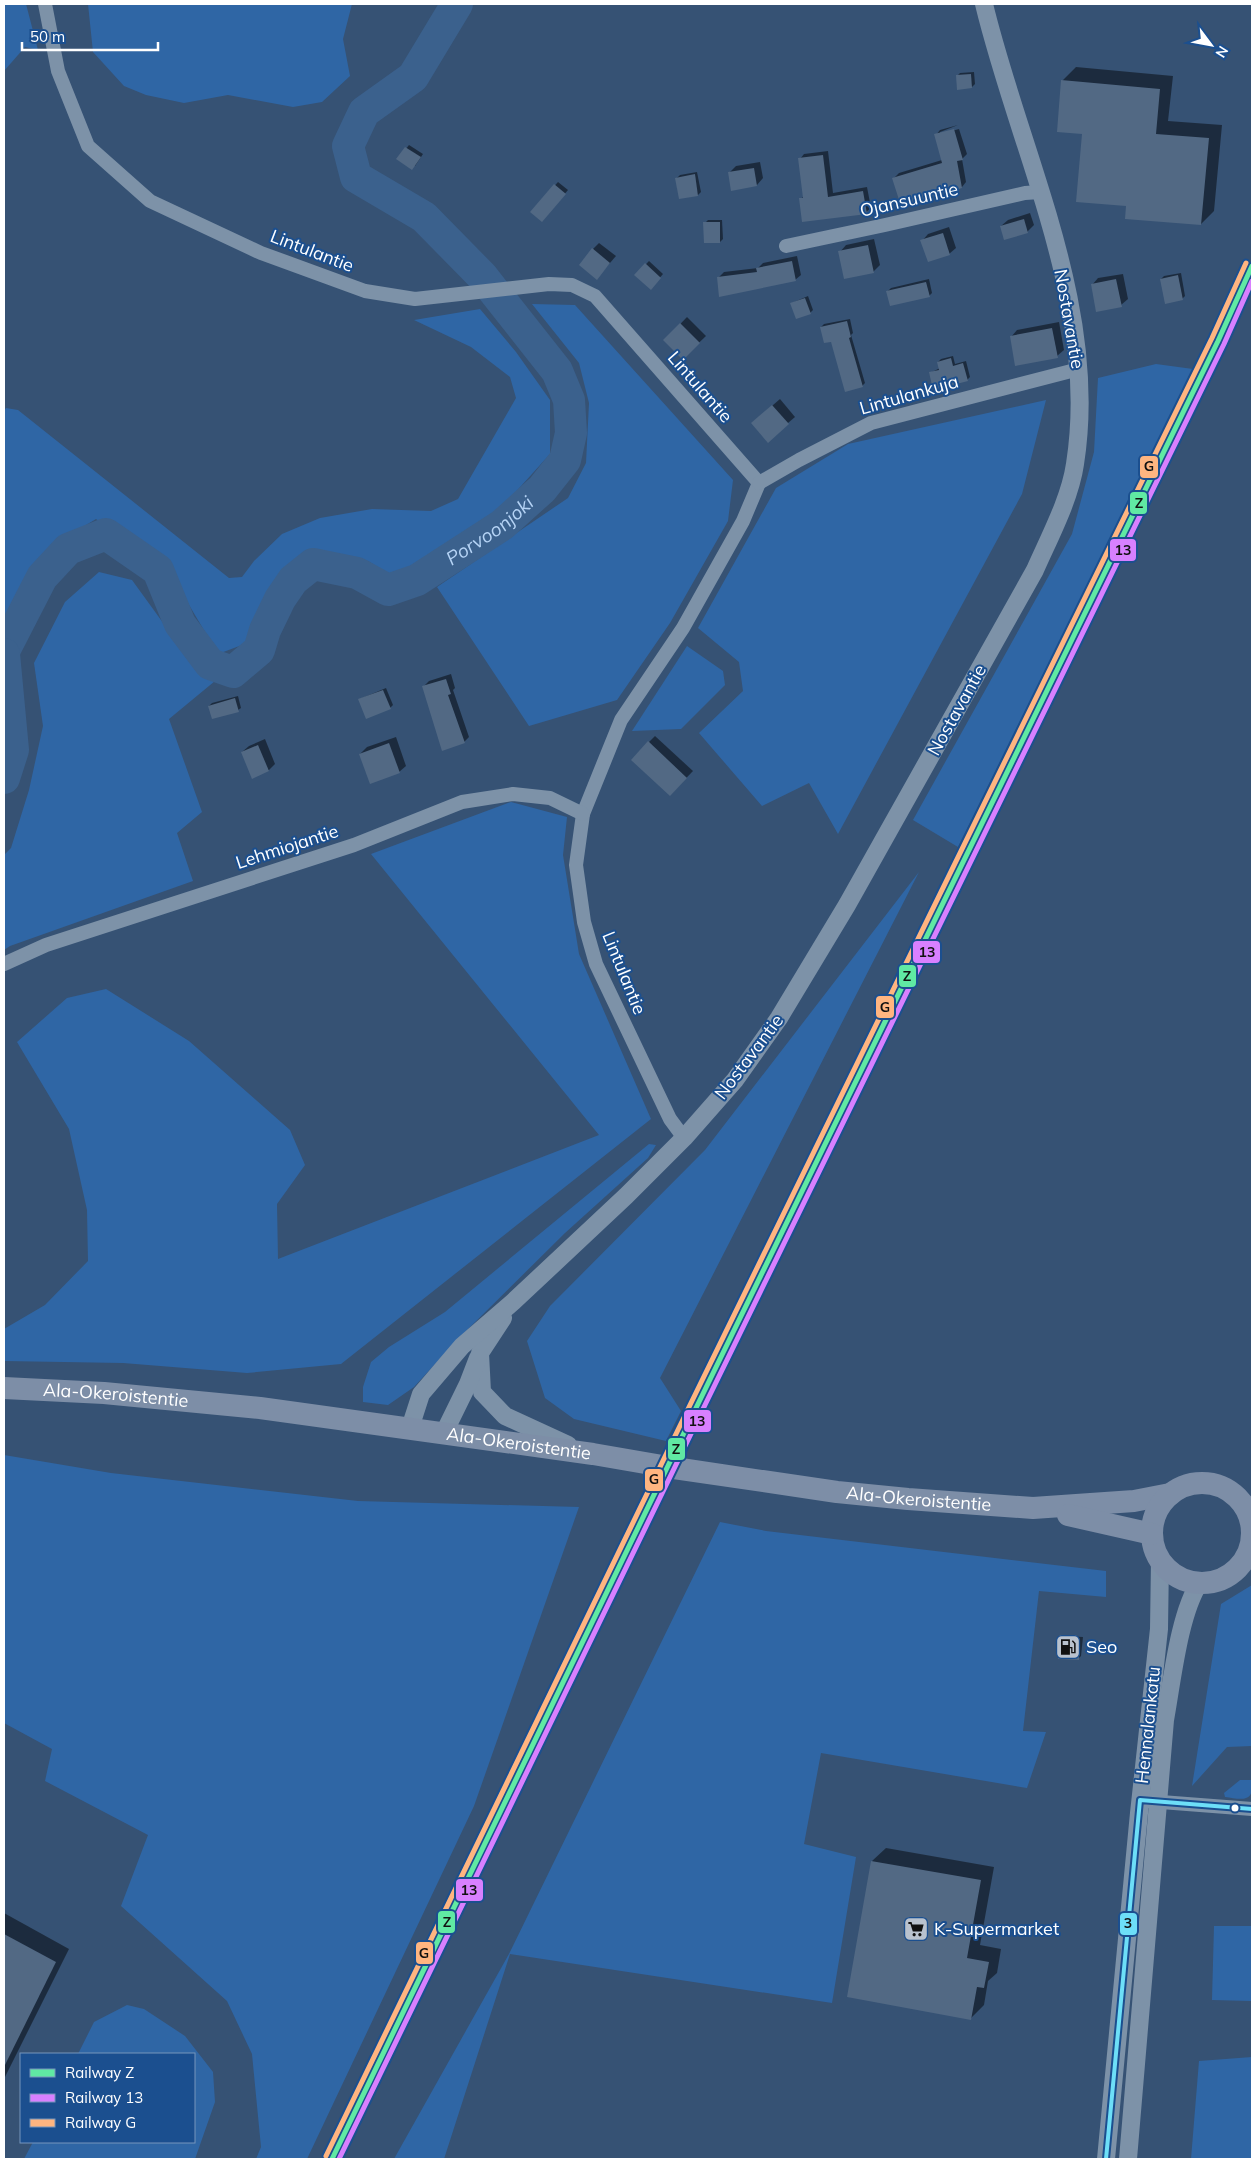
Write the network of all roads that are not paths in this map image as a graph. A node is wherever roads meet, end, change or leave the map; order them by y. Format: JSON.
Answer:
{"nodes":[{"id":1,"x":45,"y":4,"type":"edge"},
{"id":2,"x":984,"y":4,"type":"edge"},
{"id":3,"x":1040,"y":192,"type":"junction"},
{"id":4,"x":786,"y":246,"type":"dead end"},
{"id":5,"x":1079,"y":369,"type":"junction"},
{"id":6,"x":760,"y":483,"type":"junction"},
{"id":7,"x":583,"y":814,"type":"junction"},
{"id":8,"x":4,"y":964,"type":"edge"},
{"id":9,"x":684,"y":1138,"type":"junction"},
{"id":10,"x":513,"y":1302,"type":"junction"},
{"id":11,"x":480,"y":1353,"type":"junction"},
{"id":12,"x":4,"y":1388,"type":"edge"},
{"id":13,"x":410,"y":1428,"type":"junction"},
{"id":14,"x":444,"y":1433,"type":"junction"},
{"id":15,"x":593,"y":1454,"type":"junction"},
{"id":16,"x":1170,"y":1494,"type":"junction"},
{"id":17,"x":1248,"y":1504,"type":"edge"},
{"id":18,"x":1033,"y":1508,"type":"junction"},
{"id":19,"x":1152,"y":1534,"type":"junction"},
{"id":20,"x":1252,"y":1544,"type":"edge"},
{"id":21,"x":1160,"y":1560,"type":"junction"},
{"id":22,"x":1200,"y":1582,"type":"junction"},
{"id":23,"x":1149,"y":1801,"type":"junction"},
{"id":24,"x":1252,"y":1810,"type":"edge"},
{"id":25,"x":1106,"y":2159,"type":"edge"},
{"id":26,"x":1128,"y":2159,"type":"edge"}],
"edges":[{"from":1,"to":6,"type":"street","name":"Lintulantie"},
{"from":2,"to":3,"type":"street","name":"Nostavantie"},
{"from":3,"to":4,"type":"street","name":"Ojansuuntie"},
{"from":3,"to":5,"type":"street","name":"Nostavantie"},
{"from":5,"to":6,"type":"street","name":"Lintulankuja"},
{"from":5,"to":9,"type":"street","name":"Nostavantie"},
{"from":6,"to":7,"type":"street","name":"Lintulantie"},
{"from":7,"to":8,"type":"street","name":"Lehmiojantie"},
{"from":7,"to":9,"type":"street","name":"Lintulantie"},
{"from":9,"to":10,"type":"street","name":"Nostavantie"},
{"from":10,"to":11,"type":"street","name":"Nostavantie"},
{"from":10,"to":13,"type":"street","name":"Nostavantie"},
{"from":11,"to":14,"type":"street","name":"Nostavantie"},
{"from":11,"to":15,"type":"street"},
{"from":12,"to":13,"type":"main road","name":"Ala-Okeroistentie"},
{"from":13,"to":14,"type":"main road","name":"Ala-Okeroistentie"},
{"from":14,"to":15,"type":"main road","name":"Ala-Okeroistentie"},
{"from":15,"to":18,"type":"main road","name":"Ala-Okeroistentie"},
{"from":16,"to":17,"type":"main road"},
{"from":16,"to":18,"type":"main road","name":"Ala-Okeroistentie"},
{"from":16,"to":19,"type":"main road"},
{"from":17,"to":20,"type":"main road"},
{"from":18,"to":19,"type":"main road","name":"Ala-Okeroistentie"},
{"from":19,"to":21,"type":"main road"},
{"from":20,"to":22,"type":"main road"},
{"from":21,"to":22,"type":"main road"},
{"from":21,"to":23,"type":"street","name":"Hennalankatu"},
{"from":22,"to":23,"type":"street","name":"Hennalankatu"},
{"from":23,"to":24,"type":"street"},
{"from":23,"to":25,"type":"street","name":"Hennalankatu"},
{"from":23,"to":26,"type":"street","name":"Hennalankatu"}]}
